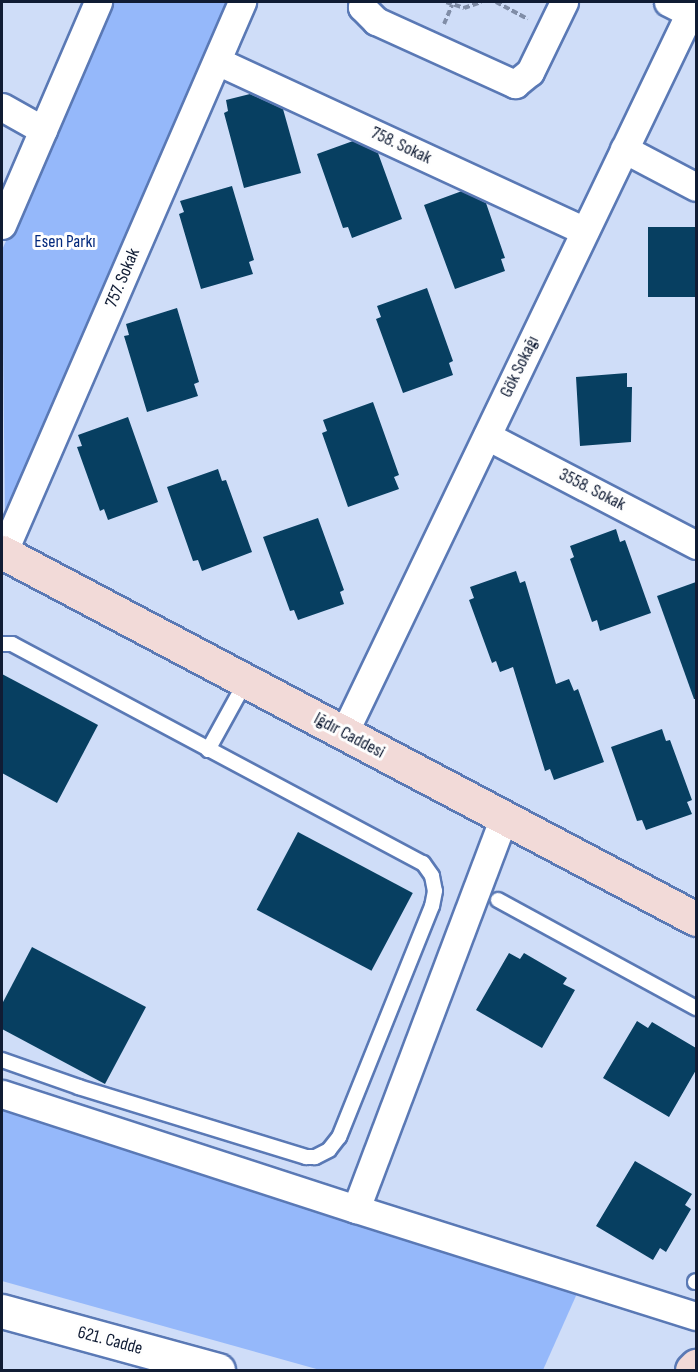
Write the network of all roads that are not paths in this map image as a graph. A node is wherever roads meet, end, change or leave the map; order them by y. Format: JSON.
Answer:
{"nodes":[{"id":1,"x":98,"y":2,"type":"edge"},
{"id":2,"x":242,"y":2,"type":"edge"},
{"id":3,"x":363,"y":2,"type":"edge"},
{"id":4,"x":564,"y":2,"type":"edge"},
{"id":5,"x":687,"y":15,"type":"edge"},
{"id":6,"x":217,"y":61,"type":"junction"},
{"id":7,"x":2,"y":107,"type":"edge"},
{"id":8,"x":43,"y":130,"type":"junction"},
{"id":9,"x":624,"y":149,"type":"junction"},
{"id":10,"x":696,"y":187,"type":"edge"},
{"id":11,"x":2,"y":225,"type":"edge"},
{"id":12,"x":585,"y":231,"type":"junction"},
{"id":13,"x":487,"y":436,"type":"junction"},
{"id":14,"x":696,"y":545,"type":"edge"},
{"id":15,"x":2,"y":553,"type":"edge"},
{"id":16,"x":2,"y":644,"type":"edge"},
{"id":17,"x":246,"y":681,"type":"junction"},
{"id":18,"x":344,"y":733,"type":"junction"},
{"id":19,"x":208,"y":750,"type":"junction"},
{"id":20,"x":504,"y":817,"type":"junction"},
{"id":21,"x":498,"y":900,"type":"dead end"},
{"id":22,"x":696,"y":919,"type":"edge"},
{"id":23,"x":696,"y":1008,"type":"edge"},
{"id":24,"x":2,"y":1060,"type":"edge"},
{"id":25,"x":2,"y":1095,"type":"edge"},
{"id":26,"x":356,"y":1209,"type":"junction"},
{"id":27,"x":2,"y":1311,"type":"edge"},
{"id":28,"x":696,"y":1316,"type":"edge"},
{"id":29,"x":158,"y":1364,"type":"edge"},
{"id":30,"x":696,"y":1366,"type":"edge"},
{"id":31,"x":218,"y":1371,"type":"edge"},
{"id":32,"x":692,"y":1371,"type":"edge"}],
"edges":[{"from":1,"to":8,"type":"street"},
{"from":2,"to":6,"type":"street","name":"757. Sokak"},
{"from":3,"to":4,"type":"street"},
{"from":5,"to":9,"type":"street","name":"Gök Sokağı"},
{"from":6,"to":12,"type":"street","name":"758. Sokak"},
{"from":6,"to":15,"type":"street","name":"757. Sokak"},
{"from":7,"to":8,"type":"street"},
{"from":8,"to":11,"type":"street"},
{"from":9,"to":10,"type":"street"},
{"from":9,"to":12,"type":"street","name":"Gök Sokağı"},
{"from":12,"to":13,"type":"street","name":"Gök Sokağı"},
{"from":13,"to":14,"type":"street","name":"3558. Sokak"},
{"from":13,"to":18,"type":"street","name":"Gök Sokağı"},
{"from":15,"to":17,"type":"main road","name":"Iğdır Caddesi"},
{"from":16,"to":19,"type":"lane"},
{"from":17,"to":18,"type":"main road","name":"Iğdır Caddesi"},
{"from":17,"to":19,"type":"lane"},
{"from":18,"to":20,"type":"main road","name":"Iğdır Caddesi"},
{"from":19,"to":24,"type":"lane"},
{"from":20,"to":22,"type":"main road","name":"Iğdır Caddesi"},
{"from":20,"to":26,"type":"street"},
{"from":21,"to":23,"type":"lane"},
{"from":25,"to":26,"type":"street"},
{"from":26,"to":28,"type":"street"},
{"from":27,"to":29,"type":"street","name":"621. Cadde"},
{"from":29,"to":31,"type":"street","name":"621. Cadde"},
{"from":30,"to":32,"type":"main road"}]}
